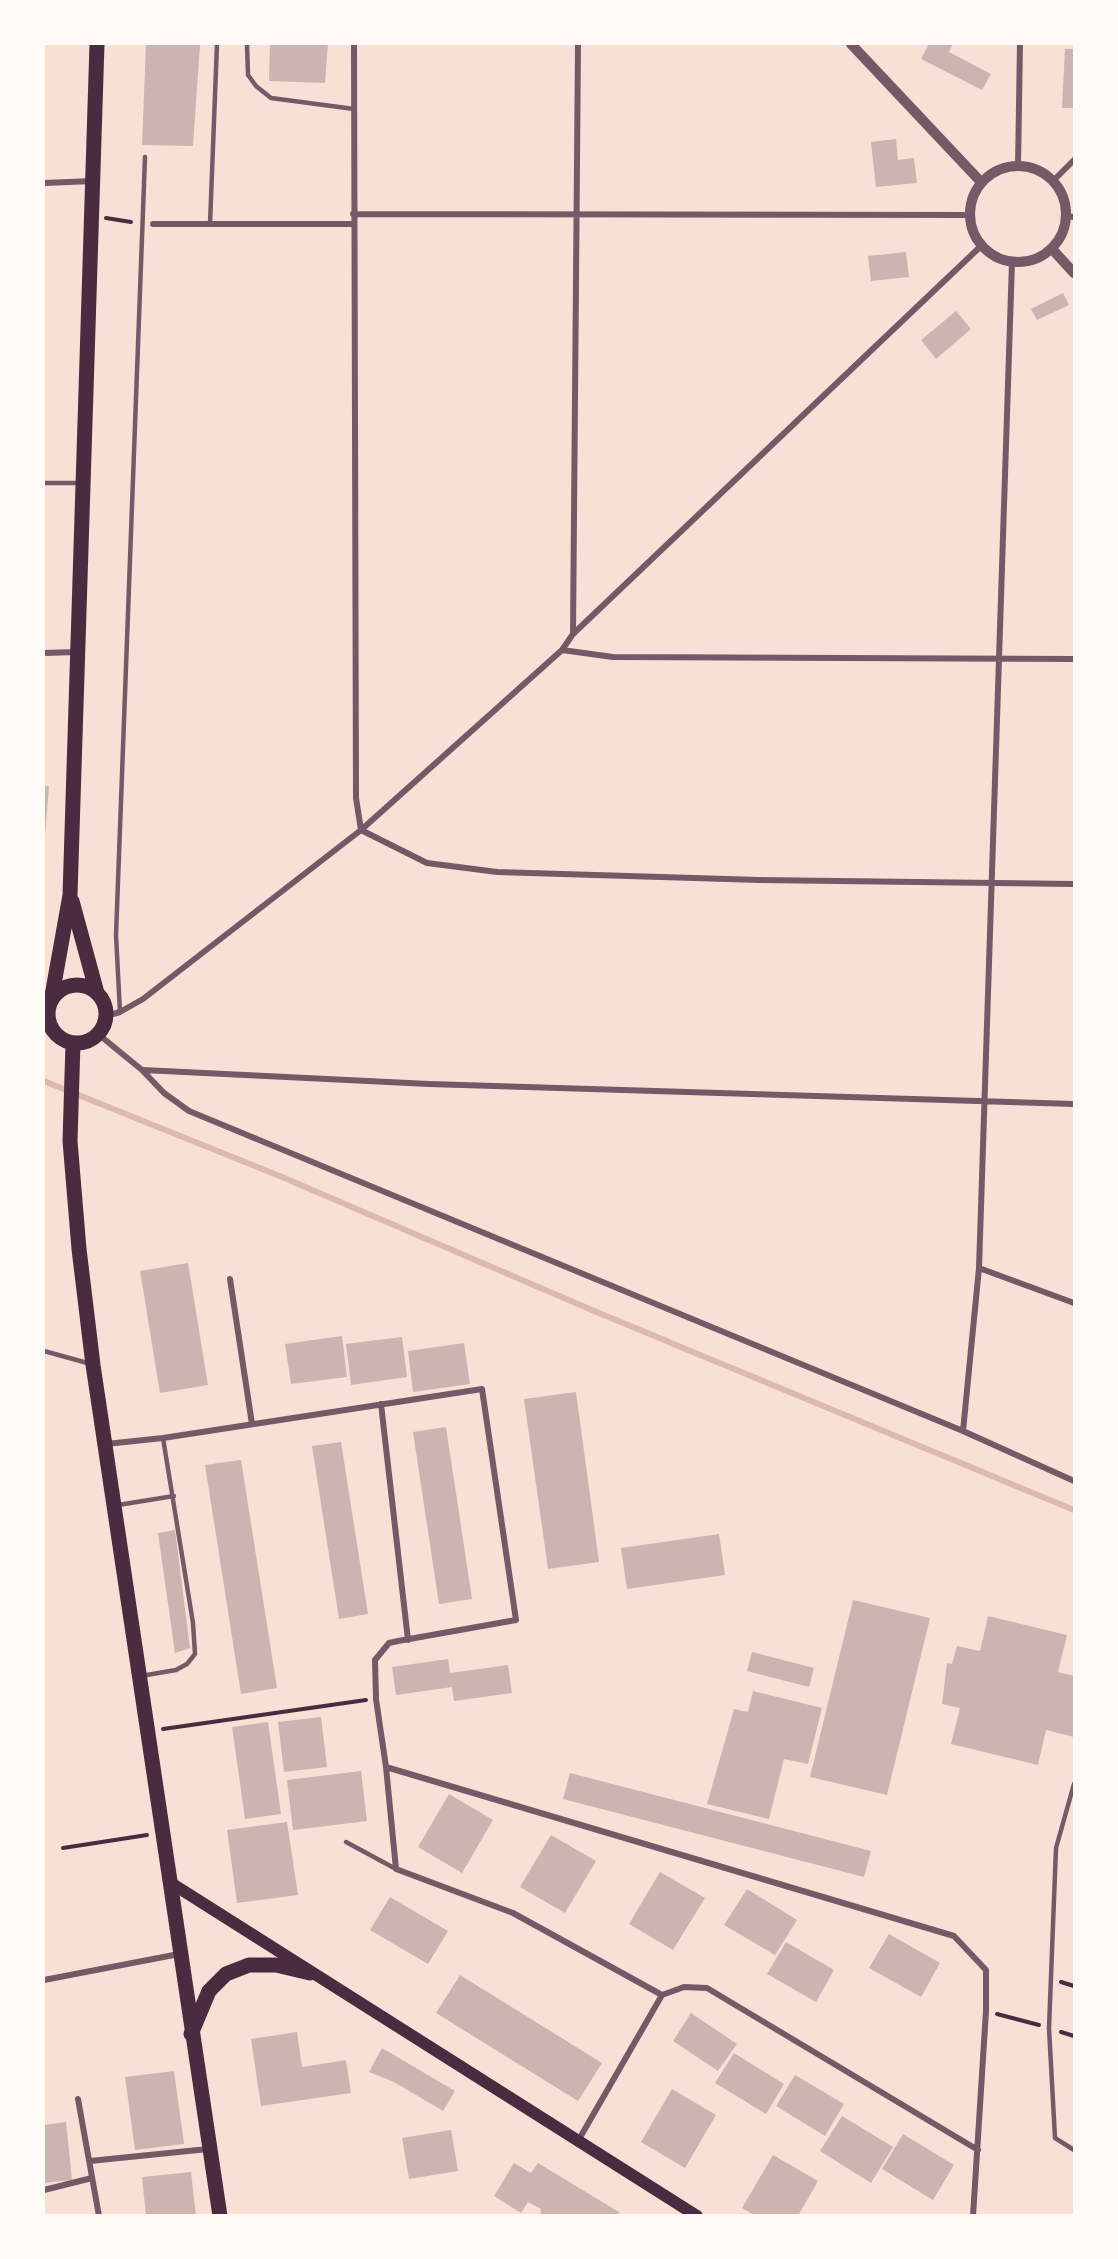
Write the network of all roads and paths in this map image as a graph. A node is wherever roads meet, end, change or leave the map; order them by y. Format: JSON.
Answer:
{"nodes":[{"id":1,"x":97,"y":44,"type":"edge"},
{"id":2,"x":217,"y":44,"type":"edge"},
{"id":3,"x":247,"y":44,"type":"edge"},
{"id":4,"x":354,"y":44,"type":"edge"},
{"id":5,"x":578,"y":44,"type":"edge"},
{"id":6,"x":850,"y":44,"type":"edge"},
{"id":7,"x":1020,"y":44,"type":"edge"},
{"id":8,"x":354,"y":109,"type":"junction"},
{"id":9,"x":145,"y":157,"type":"dead end"},
{"id":10,"x":1074,"y":160,"type":"edge"},
{"id":11,"x":1018,"y":166,"type":"junction"},
{"id":12,"x":93,"y":181,"type":"junction"},
{"id":13,"x":1053,"y":181,"type":"junction"},
{"id":14,"x":981,"y":182,"type":"junction"},
{"id":15,"x":44,"y":183,"type":"edge"},
{"id":16,"x":353,"y":214,"type":"junction"},
{"id":17,"x":577,"y":214,"type":"junction"},
{"id":18,"x":969,"y":215,"type":"junction"},
{"id":19,"x":92,"y":216,"type":"junction"},
{"id":20,"x":1070,"y":217,"type":"edge"},
{"id":21,"x":141,"y":223,"type":"junction"},
{"id":22,"x":153,"y":224,"type":"dead end"},
{"id":23,"x":210,"y":224,"type":"junction"},
{"id":24,"x":353,"y":224,"type":"junction"},
{"id":25,"x":981,"y":246,"type":"junction"},
{"id":26,"x":1052,"y":249,"type":"junction"},
{"id":27,"x":1012,"y":262,"type":"junction"},
{"id":28,"x":1074,"y":273,"type":"edge"},
{"id":29,"x":44,"y":483,"type":"edge"},
{"id":30,"x":83,"y":483,"type":"junction"},
{"id":31,"x":573,"y":634,"type":"junction"},
{"id":32,"x":562,"y":650,"type":"junction"},
{"id":33,"x":78,"y":652,"type":"junction"},
{"id":34,"x":44,"y":653,"type":"edge"},
{"id":35,"x":997,"y":659,"type":"junction"},
{"id":36,"x":1074,"y":659,"type":"edge"},
{"id":37,"x":361,"y":830,"type":"junction"},
{"id":38,"x":991,"y":881,"type":"junction"},
{"id":39,"x":1074,"y":884,"type":"edge"},
{"id":40,"x":70,"y":895,"type":"junction"},
{"id":41,"x":97,"y":993,"type":"junction"},
{"id":42,"x":47,"y":1009,"type":"edge"},
{"id":43,"x":113,"y":1014,"type":"junction"},
{"id":44,"x":98,"y":1034,"type":"junction"},
{"id":45,"x":73,"y":1043,"type":"junction"},
{"id":46,"x":142,"y":1070,"type":"junction"},
{"id":47,"x":985,"y":1101,"type":"junction"},
{"id":48,"x":1074,"y":1104,"type":"edge"},
{"id":49,"x":979,"y":1268,"type":"junction"},
{"id":50,"x":230,"y":1279,"type":"dead end"},
{"id":51,"x":1074,"y":1303,"type":"edge"},
{"id":52,"x":44,"y":1351,"type":"edge"},
{"id":53,"x":93,"y":1365,"type":"junction"},
{"id":54,"x":381,"y":1404,"type":"junction"},
{"id":55,"x":252,"y":1424,"type":"junction"},
{"id":56,"x":963,"y":1431,"type":"junction"},
{"id":57,"x":163,"y":1438,"type":"junction"},
{"id":58,"x":106,"y":1444,"type":"junction"},
{"id":59,"x":1074,"y":1481,"type":"edge"},
{"id":60,"x":174,"y":1496,"type":"junction"},
{"id":61,"x":114,"y":1505,"type":"junction"},
{"id":62,"x":408,"y":1640,"type":"junction"},
{"id":63,"x":141,"y":1676,"type":"junction"},
{"id":64,"x":376,"y":1699,"type":"junction"},
{"id":65,"x":148,"y":1731,"type":"junction"},
{"id":66,"x":386,"y":1767,"type":"junction"},
{"id":67,"x":1074,"y":1784,"type":"edge"},
{"id":68,"x":163,"y":1833,"type":"junction"},
{"id":69,"x":346,"y":1842,"type":"dead end"},
{"id":70,"x":63,"y":1848,"type":"dead end"},
{"id":71,"x":396,"y":1869,"type":"junction"},
{"id":72,"x":171,"y":1883,"type":"junction"},
{"id":73,"x":180,"y":1954,"type":"junction"},
{"id":74,"x":310,"y":1973,"type":"junction"},
{"id":75,"x":44,"y":1980,"type":"edge"},
{"id":76,"x":662,"y":1995,"type":"junction"},
{"id":77,"x":986,"y":2011,"type":"junction"},
{"id":78,"x":1049,"y":2028,"type":"junction"},
{"id":79,"x":191,"y":2034,"type":"junction"},
{"id":80,"x":1074,"y":2036,"type":"edge"},
{"id":81,"x":78,"y":2099,"type":"dead end"},
{"id":82,"x":578,"y":2141,"type":"junction"},
{"id":83,"x":209,"y":2149,"type":"junction"},
{"id":84,"x":978,"y":2150,"type":"junction"},
{"id":85,"x":1074,"y":2151,"type":"edge"},
{"id":86,"x":90,"y":2161,"type":"junction"},
{"id":87,"x":92,"y":2178,"type":"junction"},
{"id":88,"x":44,"y":2190,"type":"edge"},
{"id":89,"x":99,"y":2216,"type":"edge"},
{"id":90,"x":220,"y":2216,"type":"edge"},
{"id":91,"x":697,"y":2216,"type":"edge"},
{"id":92,"x":974,"y":2216,"type":"edge"}],
"edges":[{"from":1,"to":12,"type":"main road"},
{"from":2,"to":23,"type":"lane"},
{"from":3,"to":8,"type":"lane"},
{"from":4,"to":8,"type":"street"},
{"from":5,"to":17,"type":"street"},
{"from":6,"to":14,"type":"street"},
{"from":7,"to":11,"type":"street"},
{"from":8,"to":16,"type":"street"},
{"from":9,"to":21,"type":"lane"},
{"from":10,"to":13,"type":"street"},
{"from":11,"to":13,"type":"street"},
{"from":11,"to":14,"type":"street"},
{"from":12,"to":15,"type":"street"},
{"from":12,"to":19,"type":"main road"},
{"from":13,"to":20,"type":"street"},
{"from":14,"to":18,"type":"street"},
{"from":16,"to":17,"type":"street"},
{"from":16,"to":24,"type":"street"},
{"from":17,"to":18,"type":"street"},
{"from":17,"to":31,"type":"street"},
{"from":18,"to":25,"type":"street"},
{"from":19,"to":21,"type":"path"},
{"from":19,"to":30,"type":"main road"},
{"from":20,"to":26,"type":"street"},
{"from":21,"to":43,"type":"lane"},
{"from":22,"to":23,"type":"street"},
{"from":23,"to":24,"type":"street"},
{"from":24,"to":37,"type":"street"},
{"from":25,"to":27,"type":"street"},
{"from":25,"to":31,"type":"street"},
{"from":26,"to":27,"type":"street"},
{"from":26,"to":28,"type":"street"},
{"from":27,"to":35,"type":"street"},
{"from":29,"to":30,"type":"lane"},
{"from":30,"to":33,"type":"main road"},
{"from":31,"to":32,"type":"street"},
{"from":32,"to":35,"type":"street"},
{"from":32,"to":37,"type":"street"},
{"from":33,"to":34,"type":"street"},
{"from":33,"to":40,"type":"main road"},
{"from":35,"to":36,"type":"street"},
{"from":35,"to":38,"type":"street"},
{"from":37,"to":38,"type":"street"},
{"from":37,"to":43,"type":"street"},
{"from":38,"to":39,"type":"street"},
{"from":38,"to":47,"type":"street"},
{"from":40,"to":41,"type":"main road"},
{"from":40,"to":42,"type":"main road"},
{"from":41,"to":42,"type":"main road"},
{"from":41,"to":43,"type":"main road"},
{"from":42,"to":45,"type":"main road"},
{"from":43,"to":44,"type":"main road"},
{"from":44,"to":45,"type":"main road"},
{"from":44,"to":46,"type":"street"},
{"from":45,"to":53,"type":"main road"},
{"from":46,"to":47,"type":"street"},
{"from":46,"to":56,"type":"street"},
{"from":47,"to":48,"type":"street"},
{"from":47,"to":49,"type":"street"},
{"from":49,"to":51,"type":"street"},
{"from":49,"to":56,"type":"street"},
{"from":50,"to":55,"type":"street"},
{"from":52,"to":53,"type":"lane"},
{"from":53,"to":58,"type":"main road"},
{"from":54,"to":55,"type":"street"},
{"from":54,"to":62,"type":"street"},
{"from":54,"to":62,"type":"street"},
{"from":55,"to":57,"type":"street"},
{"from":56,"to":59,"type":"street"},
{"from":57,"to":58,"type":"street"},
{"from":57,"to":60,"type":"lane"},
{"from":58,"to":61,"type":"main road"},
{"from":60,"to":61,"type":"lane"},
{"from":60,"to":63,"type":"lane"},
{"from":61,"to":63,"type":"main road"},
{"from":62,"to":64,"type":"street"},
{"from":63,"to":65,"type":"main road"},
{"from":64,"to":65,"type":"path"},
{"from":64,"to":66,"type":"street"},
{"from":65,"to":68,"type":"main road"},
{"from":66,"to":71,"type":"street"},
{"from":66,"to":77,"type":"street"},
{"from":67,"to":78,"type":"lane"},
{"from":68,"to":70,"type":"path"},
{"from":68,"to":72,"type":"main road"},
{"from":69,"to":71,"type":"lane"},
{"from":71,"to":76,"type":"street"},
{"from":72,"to":73,"type":"main road"},
{"from":72,"to":74,"type":"main road"},
{"from":73,"to":75,"type":"street"},
{"from":73,"to":79,"type":"main road"},
{"from":74,"to":79,"type":"main road"},
{"from":74,"to":82,"type":"main road"},
{"from":76,"to":82,"type":"street"},
{"from":76,"to":84,"type":"street"},
{"from":77,"to":78,"type":"path"},
{"from":77,"to":84,"type":"street"},
{"from":78,"to":80,"type":"path"},
{"from":78,"to":85,"type":"lane"},
{"from":79,"to":83,"type":"main road"},
{"from":81,"to":86,"type":"street"},
{"from":82,"to":91,"type":"main road"},
{"from":83,"to":86,"type":"street"},
{"from":83,"to":90,"type":"main road"},
{"from":84,"to":92,"type":"street"},
{"from":86,"to":87,"type":"street"},
{"from":87,"to":88,"type":"street"},
{"from":87,"to":89,"type":"street"}]}
